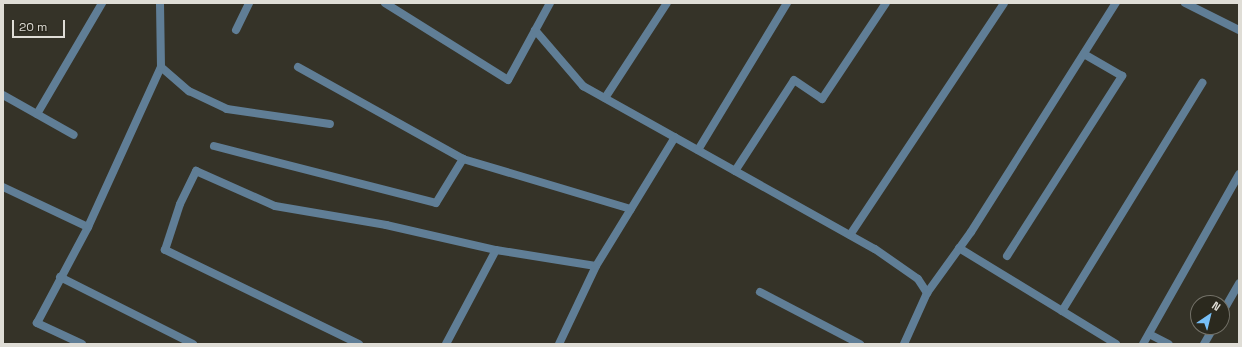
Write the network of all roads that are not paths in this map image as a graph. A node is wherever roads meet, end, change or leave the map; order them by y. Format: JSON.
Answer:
{"nodes":[{"id":1,"x":102,"y":3,"type":"edge"},
{"id":2,"x":160,"y":3,"type":"edge"},
{"id":3,"x":249,"y":3,"type":"edge"},
{"id":4,"x":385,"y":3,"type":"edge"},
{"id":5,"x":550,"y":3,"type":"edge"},
{"id":6,"x":667,"y":3,"type":"edge"},
{"id":7,"x":787,"y":3,"type":"edge"},
{"id":8,"x":886,"y":3,"type":"edge"},
{"id":9,"x":1004,"y":3,"type":"edge"},
{"id":10,"x":1116,"y":3,"type":"edge"},
{"id":11,"x":1185,"y":3,"type":"edge"},
{"id":12,"x":236,"y":30,"type":"dead end"},
{"id":13,"x":535,"y":30,"type":"junction"},
{"id":14,"x":1239,"y":30,"type":"edge"},
{"id":15,"x":1084,"y":54,"type":"junction"},
{"id":16,"x":161,"y":67,"type":"junction"},
{"id":17,"x":298,"y":67,"type":"dead end"},
{"id":18,"x":1202,"y":83,"type":"dead end"},
{"id":19,"x":3,"y":95,"type":"edge"},
{"id":20,"x":605,"y":98,"type":"junction"},
{"id":21,"x":37,"y":114,"type":"junction"},
{"id":22,"x":330,"y":124,"type":"dead end"},
{"id":23,"x":74,"y":135,"type":"dead end"},
{"id":24,"x":674,"y":137,"type":"junction"},
{"id":25,"x":214,"y":146,"type":"dead end"},
{"id":26,"x":698,"y":150,"type":"junction"},
{"id":27,"x":463,"y":159,"type":"junction"},
{"id":28,"x":735,"y":171,"type":"junction"},
{"id":29,"x":1239,"y":174,"type":"edge"},
{"id":30,"x":3,"y":187,"type":"edge"},
{"id":31,"x":631,"y":209,"type":"junction"},
{"id":32,"x":88,"y":227,"type":"junction"},
{"id":33,"x":850,"y":235,"type":"junction"},
{"id":34,"x":959,"y":248,"type":"junction"},
{"id":35,"x":496,"y":250,"type":"junction"},
{"id":36,"x":1008,"y":256,"type":"dead end"},
{"id":37,"x":596,"y":266,"type":"junction"},
{"id":38,"x":60,"y":277,"type":"junction"},
{"id":39,"x":1239,"y":284,"type":"edge"},
{"id":40,"x":760,"y":292,"type":"dead end"},
{"id":41,"x":927,"y":294,"type":"junction"},
{"id":42,"x":1230,"y":299,"type":"edge"},
{"id":43,"x":1062,"y":311,"type":"junction"},
{"id":44,"x":1148,"y":334,"type":"junction"},
{"id":45,"x":1209,"y":335,"type":"edge"},
{"id":46,"x":82,"y":344,"type":"edge"},
{"id":47,"x":193,"y":344,"type":"edge"},
{"id":48,"x":358,"y":344,"type":"edge"},
{"id":49,"x":446,"y":344,"type":"edge"},
{"id":50,"x":560,"y":344,"type":"edge"},
{"id":51,"x":860,"y":344,"type":"edge"},
{"id":52,"x":904,"y":344,"type":"edge"},
{"id":53,"x":1116,"y":344,"type":"edge"},
{"id":54,"x":1143,"y":344,"type":"edge"},
{"id":55,"x":1169,"y":344,"type":"edge"},
{"id":56,"x":1204,"y":344,"type":"edge"}],
"edges":[{"from":1,"to":21,"type":"street"},
{"from":2,"to":16,"type":"street"},
{"from":3,"to":12,"type":"street"},
{"from":4,"to":13,"type":"street"},
{"from":5,"to":13,"type":"street"},
{"from":6,"to":20,"type":"street"},
{"from":7,"to":26,"type":"street"},
{"from":8,"to":28,"type":"street"},
{"from":9,"to":33,"type":"street"},
{"from":10,"to":15,"type":"street"},
{"from":11,"to":14,"type":"street"},
{"from":13,"to":20,"type":"street"},
{"from":15,"to":34,"type":"street"},
{"from":15,"to":36,"type":"street"},
{"from":16,"to":22,"type":"street"},
{"from":16,"to":32,"type":"street"},
{"from":17,"to":27,"type":"street"},
{"from":18,"to":43,"type":"street"},
{"from":19,"to":21,"type":"street"},
{"from":20,"to":24,"type":"street"},
{"from":21,"to":23,"type":"street"},
{"from":24,"to":26,"type":"street"},
{"from":24,"to":31,"type":"street"},
{"from":25,"to":27,"type":"street"},
{"from":26,"to":28,"type":"street"},
{"from":27,"to":31,"type":"street"},
{"from":28,"to":33,"type":"street"},
{"from":29,"to":44,"type":"street"},
{"from":30,"to":32,"type":"street"},
{"from":31,"to":37,"type":"street"},
{"from":32,"to":38,"type":"street"},
{"from":33,"to":41,"type":"street"},
{"from":34,"to":41,"type":"street"},
{"from":34,"to":43,"type":"street"},
{"from":35,"to":37,"type":"street"},
{"from":35,"to":48,"type":"street"},
{"from":35,"to":49,"type":"street"},
{"from":37,"to":50,"type":"street"},
{"from":38,"to":46,"type":"street"},
{"from":38,"to":47,"type":"street"},
{"from":39,"to":42,"type":"street"},
{"from":40,"to":51,"type":"street"},
{"from":41,"to":52,"type":"street"},
{"from":43,"to":53,"type":"street"},
{"from":44,"to":54,"type":"street"},
{"from":44,"to":55,"type":"street"},
{"from":45,"to":56,"type":"street"}]}
